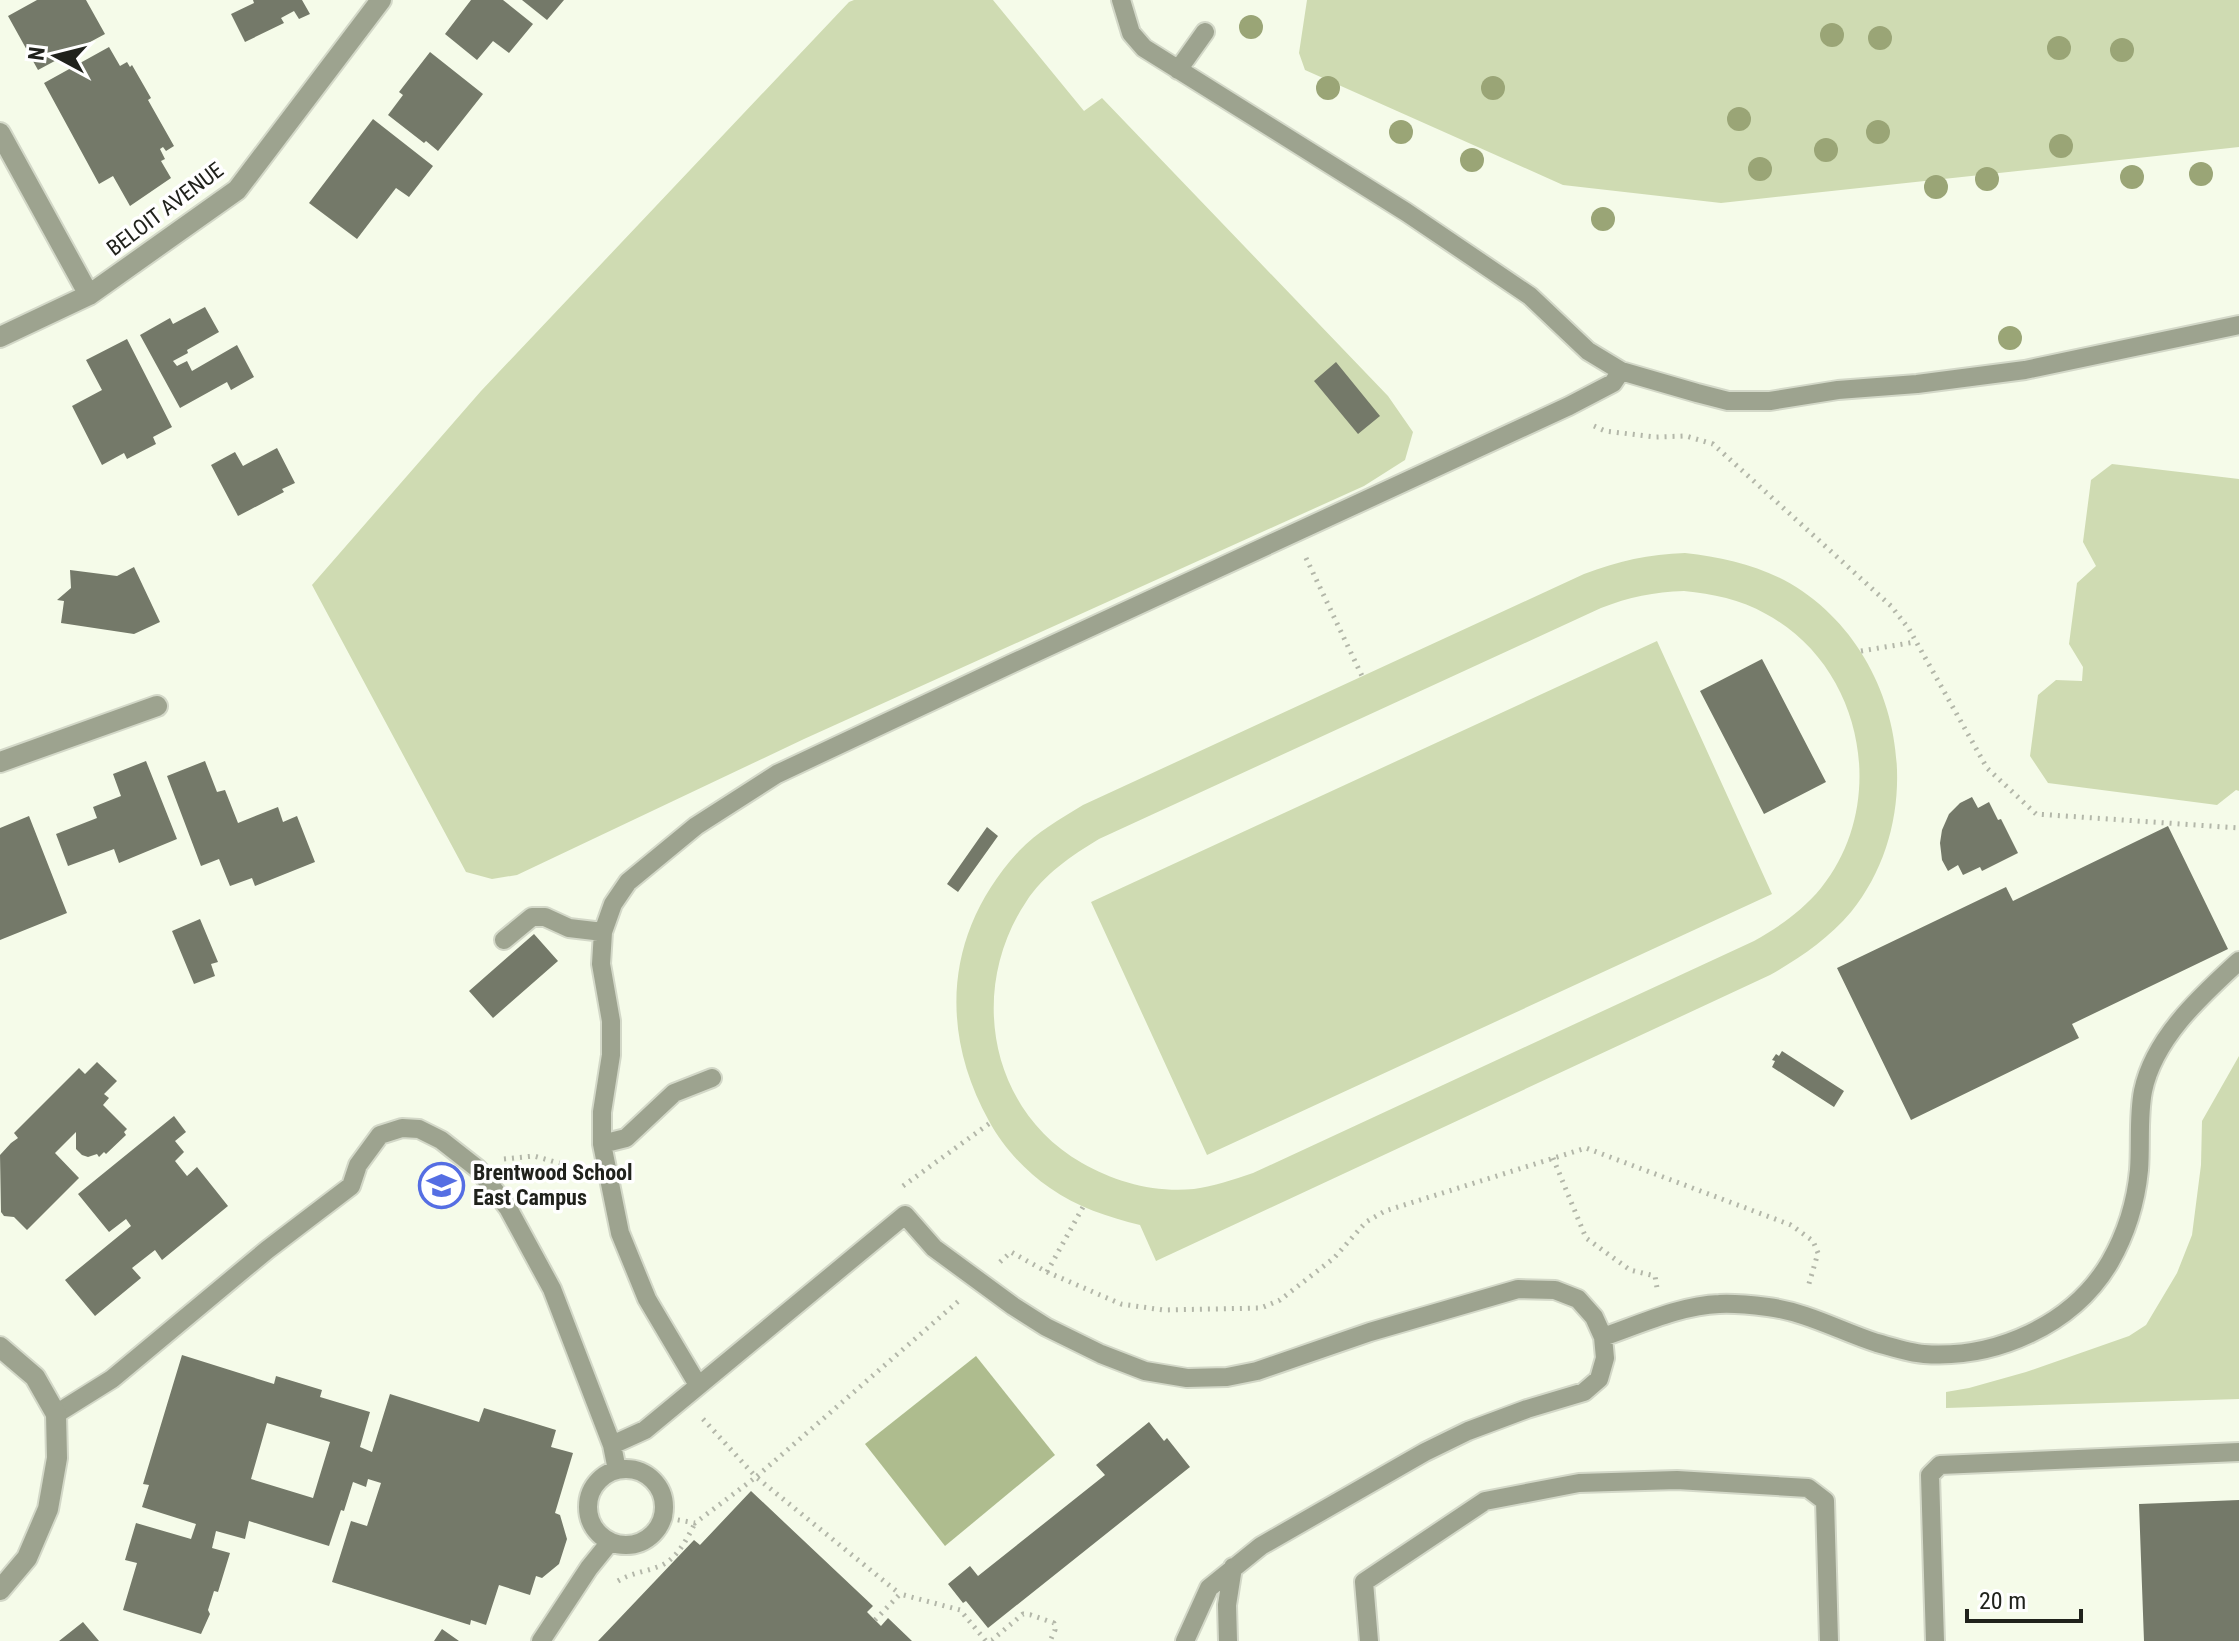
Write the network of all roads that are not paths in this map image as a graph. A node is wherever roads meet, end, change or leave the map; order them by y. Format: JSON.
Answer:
{"nodes":[{"id":1,"x":381,"y":0,"type":"edge"},
{"id":2,"x":1121,"y":0,"type":"edge"},
{"id":3,"x":1205,"y":32,"type":"dead end"},
{"id":4,"x":1178,"y":70,"type":"junction"},
{"id":5,"x":0,"y":133,"type":"edge"},
{"id":6,"x":89,"y":295,"type":"junction"},
{"id":7,"x":2239,"y":325,"type":"edge"},
{"id":8,"x":0,"y":337,"type":"edge"},
{"id":9,"x":1621,"y":371,"type":"junction"},
{"id":10,"x":157,"y":706,"type":"dead end"},
{"id":11,"x":0,"y":762,"type":"edge"},
{"id":12,"x":603,"y":932,"type":"junction"},
{"id":13,"x":504,"y":940,"type":"dead end"},
{"id":14,"x":2239,"y":961,"type":"edge"},
{"id":15,"x":712,"y":1078,"type":"dead end"},
{"id":16,"x":602,"y":1144,"type":"junction"},
{"id":17,"x":1603,"y":1337,"type":"junction"},
{"id":18,"x":0,"y":1347,"type":"edge"},
{"id":19,"x":698,"y":1385,"type":"junction"},
{"id":20,"x":56,"y":1414,"type":"junction"},
{"id":21,"x":612,"y":1445,"type":"junction"},
{"id":22,"x":2239,"y":1452,"type":"edge"},
{"id":23,"x":617,"y":1470,"type":"junction"},
{"id":24,"x":610,"y":1542,"type":"junction"},
{"id":25,"x":1233,"y":1567,"type":"junction"},
{"id":26,"x":0,"y":1590,"type":"edge"},
{"id":27,"x":541,"y":1641,"type":"edge"},
{"id":28,"x":1185,"y":1641,"type":"edge"},
{"id":29,"x":1228,"y":1641,"type":"edge"},
{"id":30,"x":1369,"y":1641,"type":"edge"},
{"id":31,"x":1829,"y":1641,"type":"edge"},
{"id":32,"x":1935,"y":1641,"type":"edge"}],
"edges":[{"from":1,"to":6,"type":"street","name":"BELOIT AVENUE"},
{"from":2,"to":4,"type":"lane"},
{"from":3,"to":4,"type":"lane"},
{"from":4,"to":9,"type":"lane"},
{"from":5,"to":6,"type":"street"},
{"from":6,"to":8,"type":"street","name":"BELOIT AVENUE"},
{"from":7,"to":9,"type":"lane"},
{"from":9,"to":12,"type":"lane"},
{"from":10,"to":11,"type":"street"},
{"from":12,"to":13,"type":"lane"},
{"from":12,"to":16,"type":"lane"},
{"from":14,"to":17,"type":"lane"},
{"from":15,"to":16,"type":"lane"},
{"from":16,"to":19,"type":"lane"},
{"from":17,"to":19,"type":"lane"},
{"from":17,"to":25,"type":"lane"},
{"from":18,"to":20,"type":"street"},
{"from":19,"to":21,"type":"lane"},
{"from":20,"to":21,"type":"lane"},
{"from":20,"to":26,"type":"street"},
{"from":21,"to":23,"type":"lane"},
{"from":22,"to":32,"type":"lane"},
{"from":23,"to":24,"type":"lane"},
{"from":23,"to":24,"type":"lane"},
{"from":24,"to":27,"type":"lane"},
{"from":25,"to":28,"type":"lane"},
{"from":25,"to":29,"type":"lane"},
{"from":30,"to":31,"type":"lane"}]}
